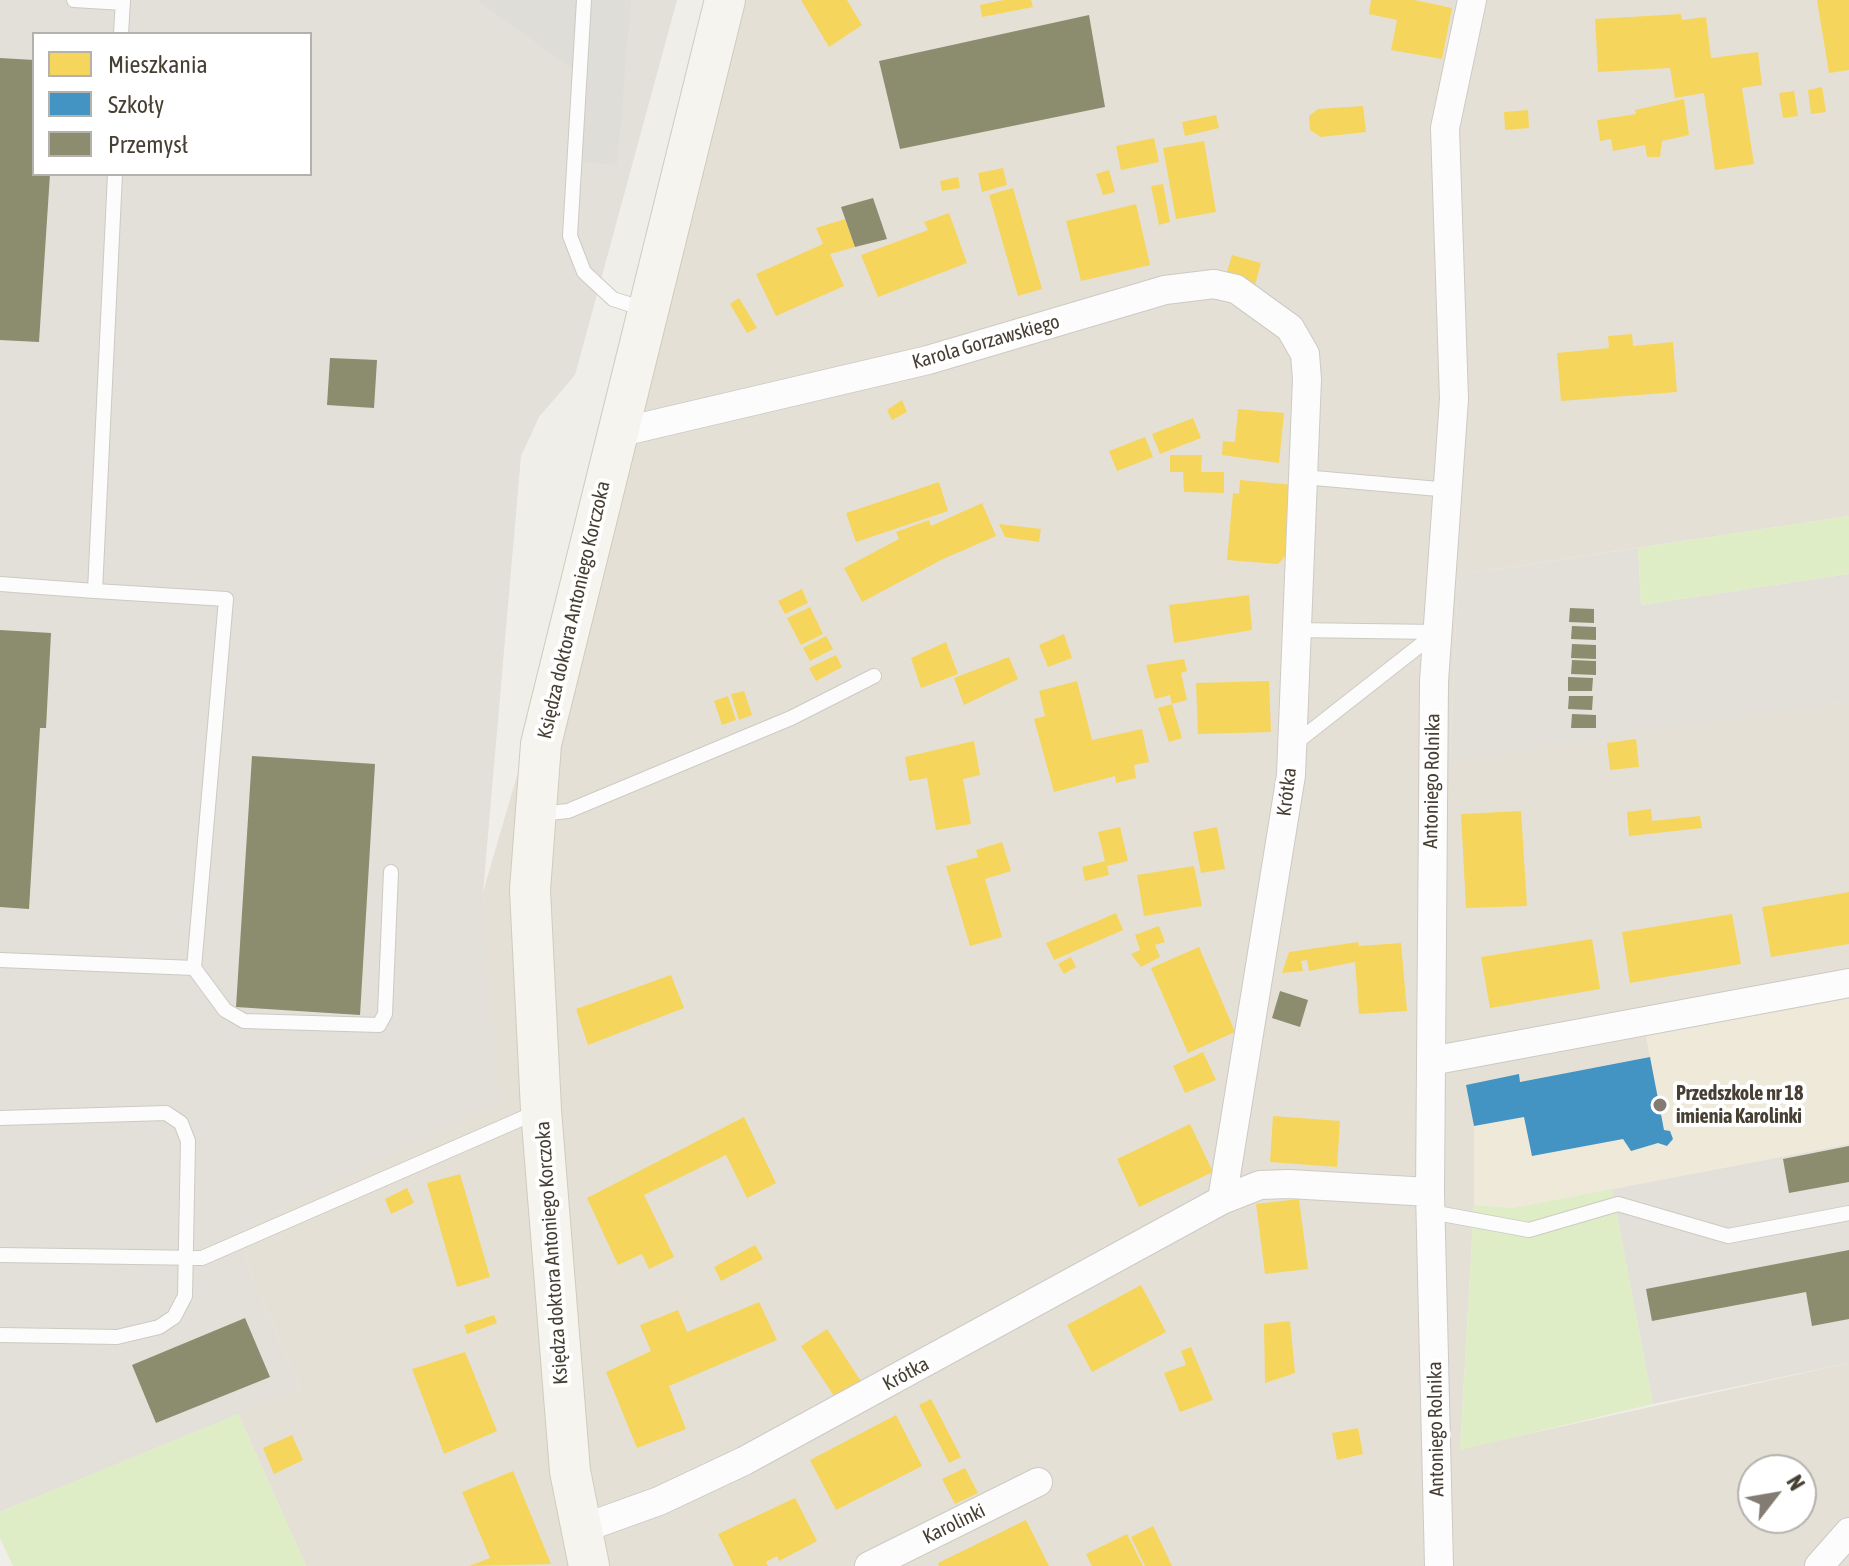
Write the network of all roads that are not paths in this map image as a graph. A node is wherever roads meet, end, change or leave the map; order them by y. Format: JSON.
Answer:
{"nodes":[{"id":1,"x":74,"y":0,"type":"edge"},
{"id":2,"x":584,"y":0,"type":"edge"},
{"id":3,"x":725,"y":0,"type":"edge"},
{"id":4,"x":1472,"y":0,"type":"edge"},
{"id":5,"x":123,"y":2,"type":"edge"},
{"id":6,"x":121,"y":32,"type":"edge"},
{"id":7,"x":115,"y":176,"type":"edge"},
{"id":8,"x":647,"y":310,"type":"junction"},
{"id":9,"x":1307,"y":379,"type":"joint"},
{"id":10,"x":617,"y":433,"type":"junction"},
{"id":11,"x":1303,"y":477,"type":"junction"},
{"id":12,"x":1450,"y":490,"type":"junction"},
{"id":13,"x":0,"y":584,"type":"edge"},
{"id":14,"x":95,"y":591,"type":"junction"},
{"id":15,"x":1295,"y":630,"type":"junction"},
{"id":16,"x":1437,"y":632,"type":"junction"},
{"id":17,"x":874,"y":676,"type":"dead end"},
{"id":18,"x":1292,"y":745,"type":"junction"},
{"id":19,"x":536,"y":814,"type":"junction"},
{"id":20,"x":391,"y":872,"type":"dead end"},
{"id":21,"x":0,"y":960,"type":"edge"},
{"id":22,"x":194,"y":968,"type":"junction"},
{"id":23,"x":1849,"y":983,"type":"edge"},
{"id":24,"x":1431,"y":1061,"type":"junction"},
{"id":25,"x":541,"y":1110,"type":"junction"},
{"id":26,"x":0,"y":1118,"type":"edge"},
{"id":27,"x":1222,"y":1200,"type":"junction"},
{"id":28,"x":1431,"y":1202,"type":"junction"},
{"id":29,"x":1849,"y":1213,"type":"edge"},
{"id":30,"x":0,"y":1255,"type":"edge"},
{"id":31,"x":186,"y":1261,"type":"junction"},
{"id":32,"x":0,"y":1335,"type":"edge"},
{"id":33,"x":1038,"y":1482,"type":"dead end"},
{"id":34,"x":1849,"y":1532,"type":"edge"},
{"id":35,"x":585,"y":1547,"type":"edge"},
{"id":36,"x":869,"y":1566,"type":"edge"},
{"id":37,"x":1439,"y":1566,"type":"edge"},
{"id":38,"x":1819,"y":1566,"type":"edge"}],
"edges":[{"from":1,"to":5,"type":"lane"},
{"from":2,"to":8,"type":"lane"},
{"from":3,"to":8,"type":"street","name":"Księdza doktora Antoniego Korczoka"},
{"from":4,"to":12,"type":"street","name":"Antoniego Rolnika"},
{"from":5,"to":6,"type":"lane"},
{"from":7,"to":14,"type":"lane"},
{"from":8,"to":10,"type":"street","name":"Księdza doktora Antoniego Korczoka"},
{"from":9,"to":10,"type":"street","name":"Karola Gorzawskiego"},
{"from":9,"to":11,"type":"street","name":"Krótka"},
{"from":10,"to":19,"type":"street","name":"Księdza doktora Antoniego Korczoka"},
{"from":11,"to":12,"type":"lane"},
{"from":11,"to":15,"type":"street","name":"Krótka"},
{"from":12,"to":16,"type":"street","name":"Antoniego Rolnika"},
{"from":13,"to":14,"type":"lane"},
{"from":14,"to":22,"type":"lane"},
{"from":15,"to":16,"type":"lane"},
{"from":15,"to":18,"type":"street","name":"Krótka"},
{"from":16,"to":18,"type":"lane"},
{"from":16,"to":24,"type":"street","name":"Antoniego Rolnika"},
{"from":17,"to":19,"type":"lane"},
{"from":18,"to":27,"type":"street","name":"Krótka"},
{"from":19,"to":25,"type":"street","name":"Księdza doktora Antoniego Korczoka"},
{"from":20,"to":22,"type":"lane"},
{"from":21,"to":22,"type":"lane"},
{"from":23,"to":24,"type":"street"},
{"from":24,"to":28,"type":"street","name":"Antoniego Rolnika"},
{"from":25,"to":31,"type":"lane"},
{"from":25,"to":35,"type":"street","name":"Księdza doktora Antoniego Korczoka"},
{"from":26,"to":31,"type":"lane"},
{"from":27,"to":28,"type":"street","name":"Krótka"},
{"from":27,"to":35,"type":"street","name":"Krótka"},
{"from":28,"to":29,"type":"lane"},
{"from":28,"to":37,"type":"street","name":"Antoniego Rolnika"},
{"from":30,"to":31,"type":"lane"},
{"from":31,"to":32,"type":"lane"},
{"from":33,"to":36,"type":"street","name":"Karolinki"},
{"from":34,"to":38,"type":"street"}]}
